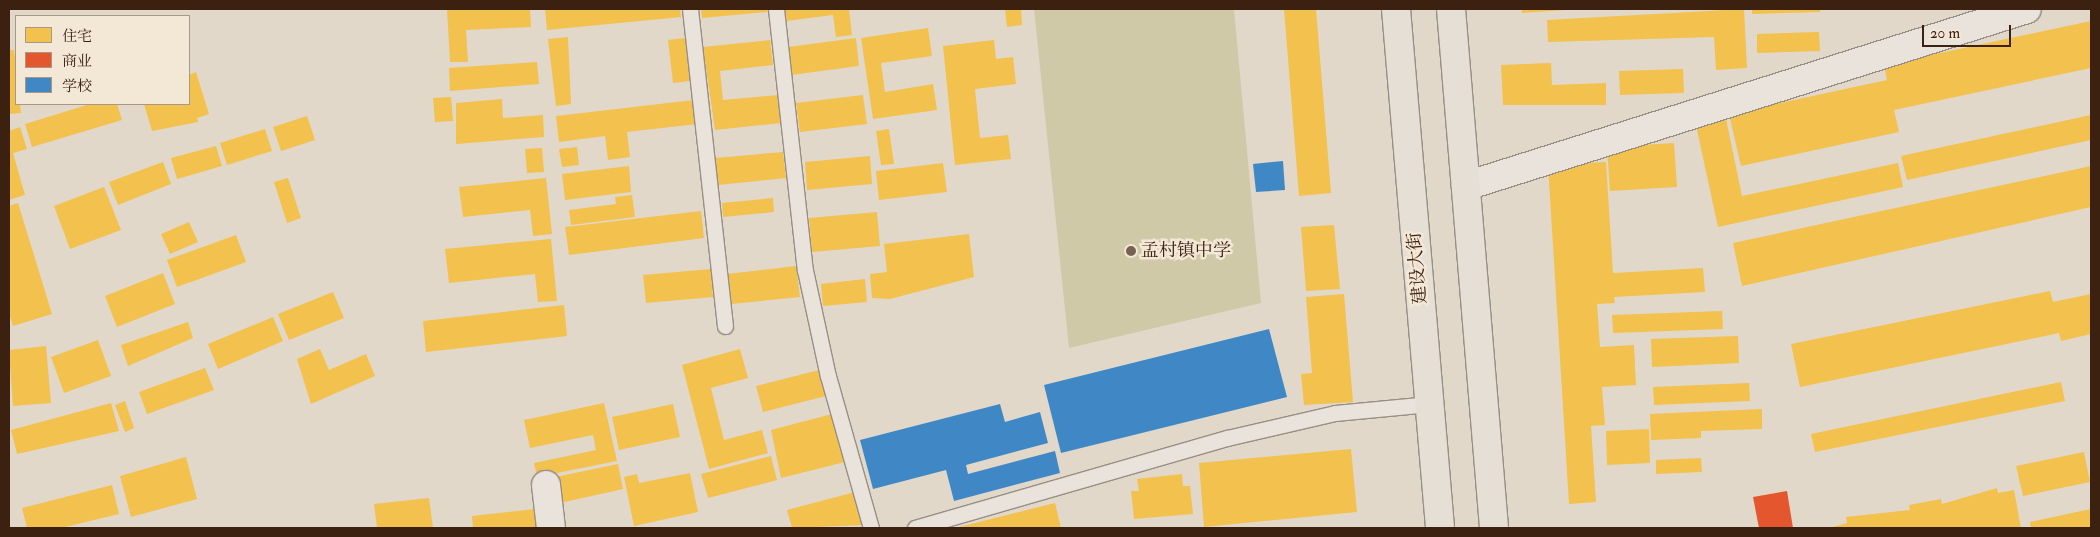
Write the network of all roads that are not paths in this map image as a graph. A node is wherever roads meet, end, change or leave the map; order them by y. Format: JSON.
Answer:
{"nodes":[{"id":1,"x":690,"y":9,"type":"edge"},
{"id":2,"x":776,"y":9,"type":"edge"},
{"id":3,"x":1396,"y":9,"type":"edge"},
{"id":4,"x":1451,"y":9,"type":"edge"},
{"id":5,"x":2027,"y":9,"type":"edge"},
{"id":6,"x":1466,"y":186,"type":"junction"},
{"id":7,"x":725,"y":326,"type":"dead end"},
{"id":8,"x":1430,"y":404,"type":"junction"},
{"id":9,"x":546,"y":485,"type":"dead end"},
{"id":10,"x":551,"y":528,"type":"edge"},
{"id":11,"x":871,"y":528,"type":"edge"},
{"id":12,"x":915,"y":528,"type":"edge"},
{"id":13,"x":1440,"y":528,"type":"edge"},
{"id":14,"x":1494,"y":528,"type":"edge"}],
"edges":[{"from":1,"to":7,"type":"lane"},
{"from":2,"to":11,"type":"lane"},
{"from":3,"to":8,"type":"main road","name":"建设大街"},
{"from":4,"to":6,"type":"main road"},
{"from":5,"to":6,"type":"street"},
{"from":6,"to":14,"type":"main road"},
{"from":8,"to":12,"type":"lane"},
{"from":8,"to":13,"type":"main road","name":"建设大街"},
{"from":9,"to":10,"type":"street"}]}
